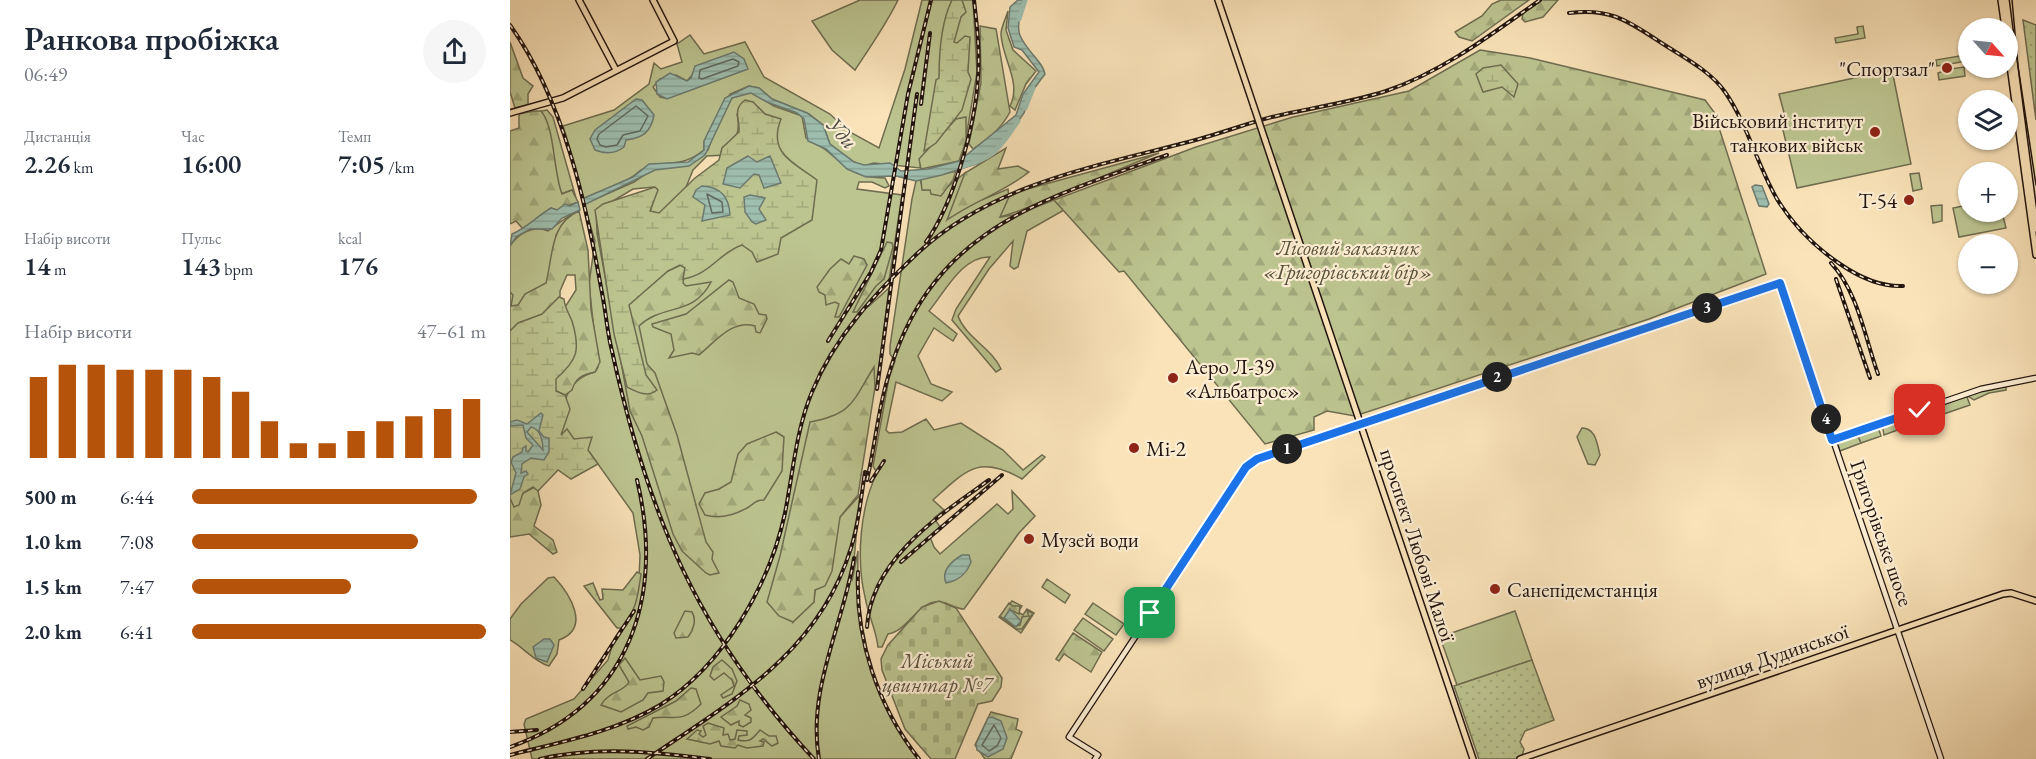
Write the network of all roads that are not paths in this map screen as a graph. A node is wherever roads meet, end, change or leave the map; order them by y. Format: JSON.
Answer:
{"nodes":[{"id":1,"x":579,"y":0,"type":"edge"},
{"id":2,"x":653,"y":0,"type":"edge"},
{"id":3,"x":1218,"y":0,"type":"edge"},
{"id":4,"x":2003,"y":0,"type":"edge"},
{"id":5,"x":2004,"y":18,"type":"edge"},
{"id":6,"x":616,"y":70,"type":"junction"},
{"id":7,"x":2012,"y":78,"type":"edge"},
{"id":8,"x":510,"y":113,"type":"edge"},
{"id":9,"x":2036,"y":229,"type":"edge"},
{"id":10,"x":2036,"y":255,"type":"edge"},
{"id":11,"x":2036,"y":378,"type":"edge"},
{"id":12,"x":1361,"y":423,"type":"junction"},
{"id":13,"x":1832,"y":440,"type":"junction"},
{"id":14,"x":2036,"y":602,"type":"edge"},
{"id":15,"x":1897,"y":631,"type":"junction"},
{"id":16,"x":1097,"y":757,"type":"edge"},
{"id":17,"x":1473,"y":759,"type":"edge"},
{"id":18,"x":1520,"y":759,"type":"edge"},
{"id":19,"x":1941,"y":759,"type":"edge"}],
"edges":[{"from":1,"to":6,"type":"main road"},
{"from":2,"to":6,"type":"main road"},
{"from":3,"to":12,"type":"main road","name":"проспект Любові Малої","bridge":true},
{"from":4,"to":5,"type":"main road"},
{"from":4,"to":9,"type":"main road"},
{"from":6,"to":8,"type":"main road"},
{"from":7,"to":10,"type":"main road"},
{"from":11,"to":13,"type":"street"},
{"from":12,"to":13,"type":"street","name":"Григорівське шосе"},
{"from":12,"to":16,"type":"street"},
{"from":12,"to":17,"type":"main road","name":"проспект Любові Малої"},
{"from":13,"to":15,"type":"street","name":"Григорівське шосе"},
{"from":14,"to":15,"type":"main road","name":"вулиця Дудинської"},
{"from":15,"to":18,"type":"main road","name":"вулиця Дудинської"},
{"from":15,"to":19,"type":"street","name":"Григорівське шосе"}]}
